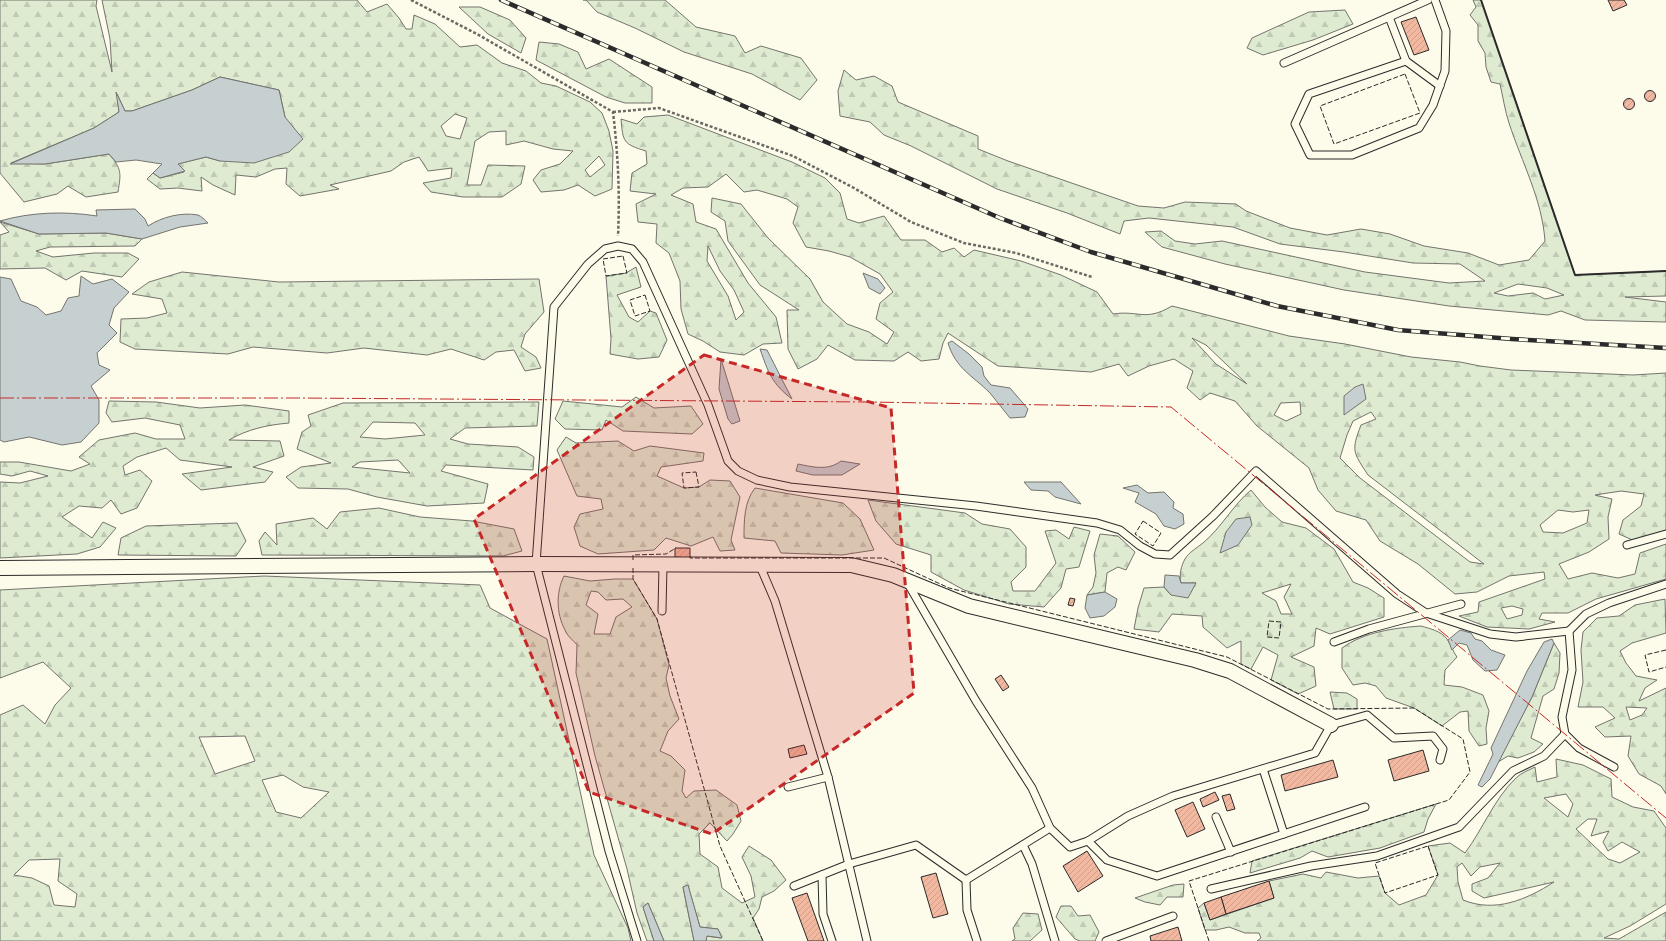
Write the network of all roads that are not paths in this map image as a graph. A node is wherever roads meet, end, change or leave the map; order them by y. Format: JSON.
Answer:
{"nodes":[{"id":1,"x":1428,"y":0,"type":"edge"},
{"id":2,"x":1434,"y":0,"type":"edge"},
{"id":3,"x":1389,"y":18,"type":"junction"},
{"id":4,"x":1406,"y":61,"type":"junction"},
{"id":5,"x":1284,"y":63,"type":"dead end"},
{"id":6,"x":1440,"y":86,"type":"junction"},
{"id":7,"x":1666,"y":534,"type":"edge"},
{"id":8,"x":1627,"y":545,"type":"dead end"},
{"id":9,"x":536,"y":564,"type":"junction"},
{"id":10,"x":663,"y":565,"type":"junction"},
{"id":11,"x":760,"y":566,"type":"junction"},
{"id":12,"x":0,"y":568,"type":"edge"},
{"id":13,"x":907,"y":582,"type":"junction"},
{"id":14,"x":1666,"y":584,"type":"edge"},
{"id":15,"x":1461,"y":604,"type":"dead end"},
{"id":16,"x":662,"y":611,"type":"dead end"},
{"id":17,"x":1426,"y":613,"type":"junction"},
{"id":18,"x":1569,"y":631,"type":"junction"},
{"id":19,"x":1334,"y":642,"type":"dead end"},
{"id":20,"x":1331,"y":725,"type":"junction"},
{"id":21,"x":1565,"y":734,"type":"junction"},
{"id":22,"x":1440,"y":760,"type":"dead end"},
{"id":23,"x":1614,"y":767,"type":"dead end"},
{"id":24,"x":1264,"y":768,"type":"junction"},
{"id":25,"x":828,"y":777,"type":"junction"},
{"id":26,"x":788,"y":787,"type":"dead end"},
{"id":27,"x":1365,"y":807,"type":"dead end"},
{"id":28,"x":1216,"y":817,"type":"dead end"},
{"id":29,"x":1050,"y":828,"type":"junction"},
{"id":30,"x":1284,"y":834,"type":"junction"},
{"id":31,"x":1088,"y":841,"type":"junction"},
{"id":32,"x":1023,"y":845,"type":"junction"},
{"id":33,"x":1231,"y":852,"type":"junction"},
{"id":34,"x":849,"y":864,"type":"junction"},
{"id":35,"x":822,"y":875,"type":"junction"},
{"id":36,"x":966,"y":880,"type":"junction"},
{"id":37,"x":794,"y":886,"type":"dead end"},
{"id":38,"x":1211,"y":889,"type":"dead end"},
{"id":39,"x":1173,"y":916,"type":"dead end"},
{"id":40,"x":637,"y":941,"type":"edge"},
{"id":41,"x":832,"y":941,"type":"edge"},
{"id":42,"x":867,"y":941,"type":"edge"},
{"id":43,"x":977,"y":941,"type":"edge"},
{"id":44,"x":1054,"y":941,"type":"edge"},
{"id":45,"x":1106,"y":941,"type":"edge"}],
"edges":[{"from":1,"to":3,"type":"lane"},
{"from":2,"to":6,"type":"lane"},
{"from":3,"to":4,"type":"lane"},
{"from":3,"to":5,"type":"lane"},
{"from":4,"to":6,"type":"lane"},
{"from":4,"to":6,"type":"lane"},
{"from":7,"to":8,"type":"lane"},
{"from":9,"to":10,"type":"street"},
{"from":9,"to":12,"type":"street"},
{"from":9,"to":17,"type":"lane"},
{"from":9,"to":40,"type":"lane"},
{"from":10,"to":11,"type":"street"},
{"from":10,"to":16,"type":"lane"},
{"from":11,"to":13,"type":"street"},
{"from":11,"to":25,"type":"lane"},
{"from":13,"to":20,"type":"street"},
{"from":13,"to":29,"type":"lane"},
{"from":14,"to":18,"type":"lane"},
{"from":15,"to":17,"type":"lane"},
{"from":17,"to":18,"type":"lane"},
{"from":17,"to":19,"type":"lane"},
{"from":18,"to":21,"type":"lane"},
{"from":20,"to":22,"type":"lane"},
{"from":20,"to":24,"type":"lane"},
{"from":21,"to":23,"type":"lane"},
{"from":21,"to":38,"type":"lane"},
{"from":24,"to":30,"type":"lane"},
{"from":24,"to":31,"type":"lane"},
{"from":25,"to":26,"type":"lane"},
{"from":25,"to":34,"type":"lane"},
{"from":27,"to":30,"type":"lane"},
{"from":28,"to":33,"type":"lane"},
{"from":29,"to":31,"type":"lane"},
{"from":29,"to":32,"type":"lane"},
{"from":30,"to":33,"type":"lane"},
{"from":31,"to":33,"type":"lane"},
{"from":32,"to":36,"type":"lane"},
{"from":32,"to":44,"type":"lane"},
{"from":34,"to":35,"type":"lane"},
{"from":34,"to":36,"type":"lane"},
{"from":34,"to":42,"type":"lane"},
{"from":35,"to":37,"type":"lane"},
{"from":35,"to":41,"type":"lane"},
{"from":36,"to":43,"type":"lane"},
{"from":39,"to":45,"type":"lane"}]}
